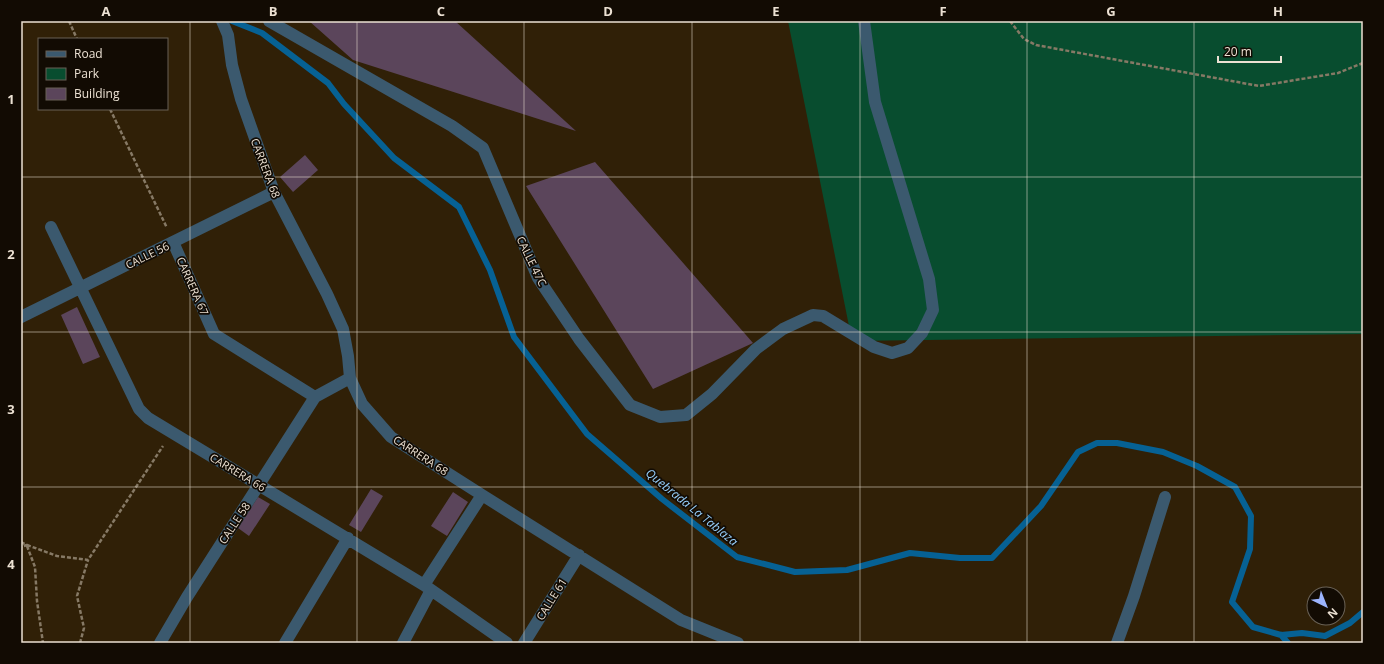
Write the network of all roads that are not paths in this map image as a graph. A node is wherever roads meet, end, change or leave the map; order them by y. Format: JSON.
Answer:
{"nodes":[{"id":1,"x":269,"y":21,"type":"edge"},
{"id":2,"x":864,"y":21,"type":"edge"},
{"id":3,"x":224,"y":26,"type":"edge"},
{"id":4,"x":274,"y":192,"type":"junction"},
{"id":5,"x":51,"y":227,"type":"dead end"},
{"id":6,"x":174,"y":242,"type":"junction"},
{"id":7,"x":81,"y":287,"type":"junction"},
{"id":8,"x":21,"y":317,"type":"edge"},
{"id":9,"x":350,"y":378,"type":"junction"},
{"id":10,"x":315,"y":397,"type":"junction"},
{"id":11,"x":259,"y":485,"type":"junction"},
{"id":12,"x":482,"y":495,"type":"junction"},
{"id":13,"x":1166,"y":498,"type":"dead end"},
{"id":14,"x":348,"y":538,"type":"junction"},
{"id":15,"x":579,"y":555,"type":"junction"},
{"id":16,"x":428,"y":588,"type":"junction"},
{"id":17,"x":160,"y":643,"type":"edge"},
{"id":18,"x":284,"y":643,"type":"edge"},
{"id":19,"x":402,"y":643,"type":"edge"},
{"id":20,"x":507,"y":643,"type":"edge"},
{"id":21,"x":524,"y":643,"type":"edge"},
{"id":22,"x":738,"y":643,"type":"edge"},
{"id":23,"x":1117,"y":643,"type":"edge"}],
"edges":[{"from":1,"to":2,"type":"street","name":"CALLE 47C"},
{"from":3,"to":4,"type":"street","name":"CARRERA 68"},
{"from":4,"to":6,"type":"street","name":"CALLE 56"},
{"from":4,"to":9,"type":"street","name":"CARRERA 68"},
{"from":5,"to":7,"type":"street","name":"CARRERA 66"},
{"from":6,"to":7,"type":"street","name":"CALLE 56"},
{"from":6,"to":10,"type":"street","name":"CARRERA 67"},
{"from":7,"to":8,"type":"street","name":"CALLE 56"},
{"from":7,"to":11,"type":"street","name":"CARRERA 66"},
{"from":9,"to":10,"type":"street","name":"CALLE 58"},
{"from":9,"to":12,"type":"street","name":"CARRERA 68"},
{"from":10,"to":11,"type":"street","name":"CALLE 58"},
{"from":11,"to":14,"type":"street","name":"CARRERA 66"},
{"from":11,"to":17,"type":"street","name":"CALLE 58"},
{"from":12,"to":15,"type":"street","name":"CARRERA 68"},
{"from":12,"to":16,"type":"street"},
{"from":13,"to":23,"type":"street"},
{"from":14,"to":16,"type":"street","name":"CARRERA 66"},
{"from":14,"to":18,"type":"street"},
{"from":15,"to":21,"type":"street","name":"CALLE 61"},
{"from":15,"to":22,"type":"street","name":"CARRERA 68"},
{"from":16,"to":19,"type":"street"},
{"from":16,"to":20,"type":"street","name":"CARRERA 66"}]}
